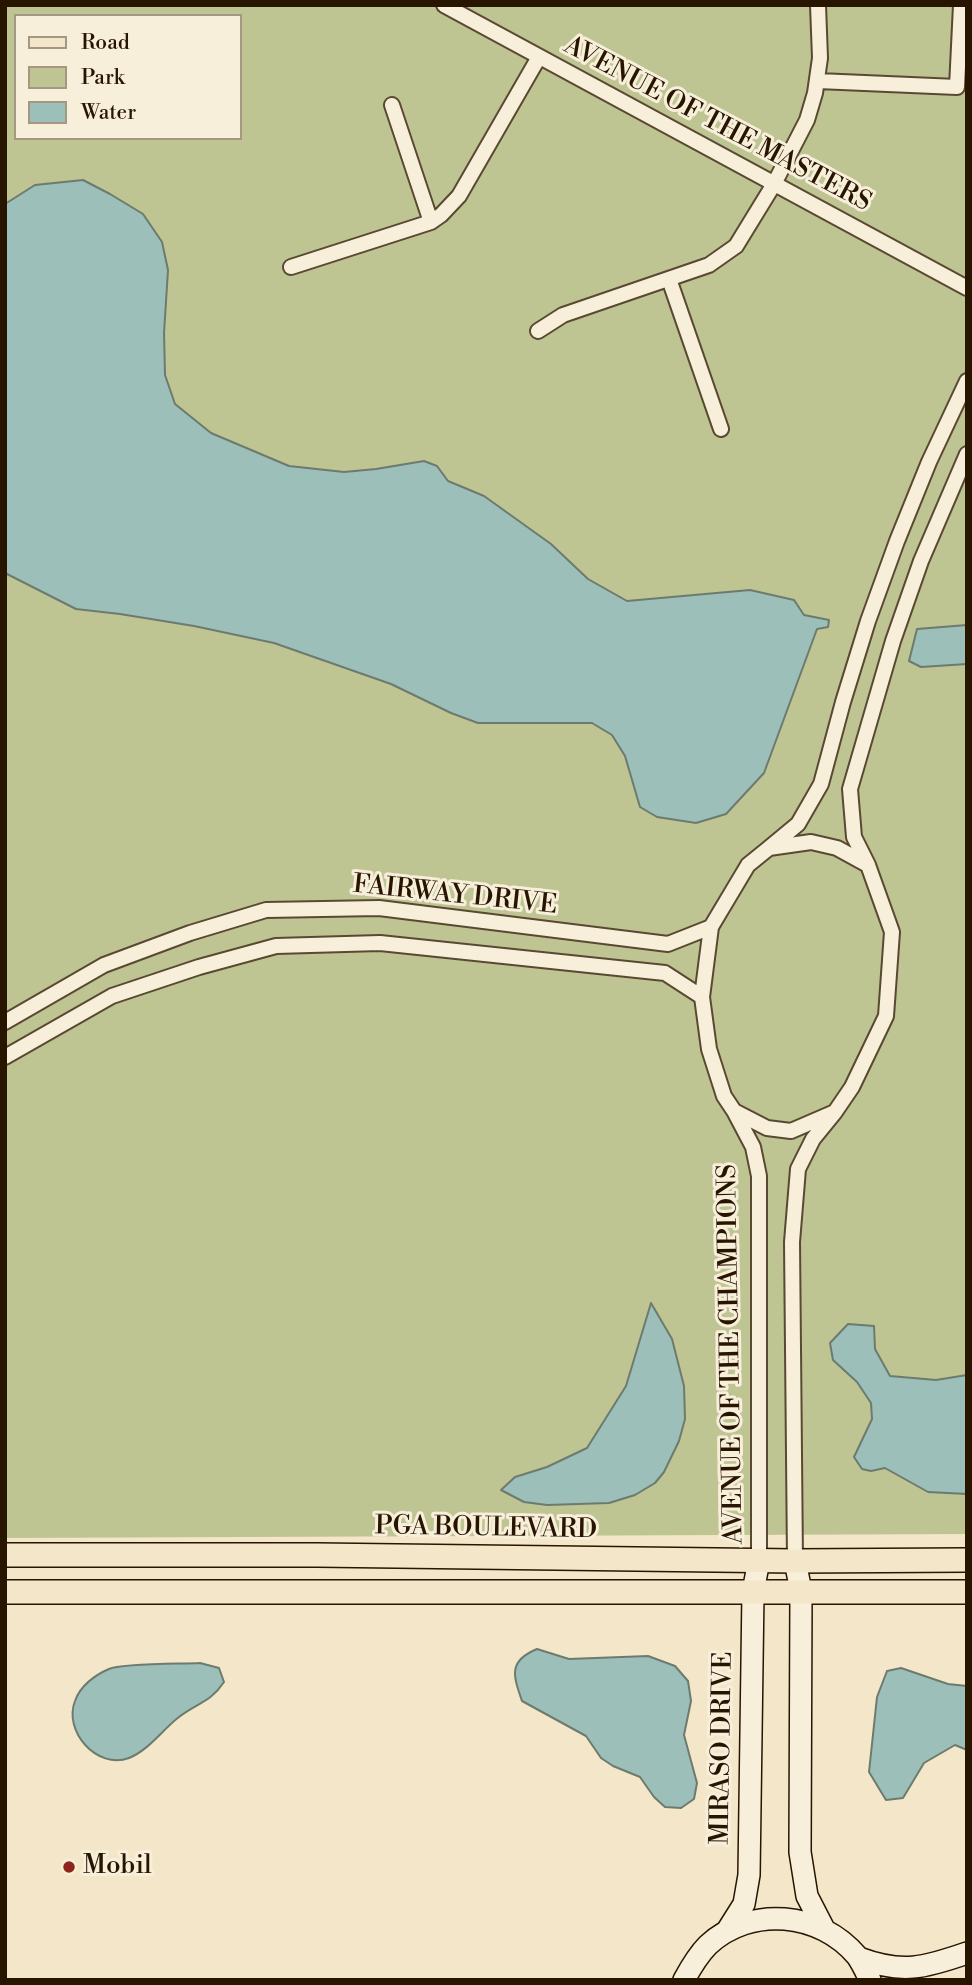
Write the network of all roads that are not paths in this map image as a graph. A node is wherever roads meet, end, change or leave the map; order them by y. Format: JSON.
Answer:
{"nodes":[{"id":1,"x":444,"y":5,"type":"edge"},
{"id":2,"x":818,"y":5,"type":"edge"},
{"id":3,"x":961,"y":5,"type":"edge"},
{"id":4,"x":540,"y":57,"type":"junction"},
{"id":5,"x":818,"y":80,"type":"junction"},
{"id":6,"x":392,"y":105,"type":"dead end"},
{"id":7,"x":774,"y":184,"type":"junction"},
{"id":8,"x":431,"y":222,"type":"junction"},
{"id":9,"x":292,"y":267,"type":"dead end"},
{"id":10,"x":668,"y":279,"type":"junction"},
{"id":11,"x":967,"y":288,"type":"edge"},
{"id":12,"x":537,"y":331,"type":"dead end"},
{"id":13,"x":967,"y":381,"type":"edge"},
{"id":14,"x":721,"y":429,"type":"dead end"},
{"id":15,"x":967,"y":454,"type":"edge"},
{"id":16,"x":769,"y":848,"type":"junction"},
{"id":17,"x":867,"y":866,"type":"junction"},
{"id":18,"x":711,"y":927,"type":"junction"},
{"id":19,"x":702,"y":997,"type":"junction"},
{"id":20,"x":5,"y":1022,"type":"edge"},
{"id":21,"x":5,"y":1057,"type":"edge"},
{"id":22,"x":734,"y":1111,"type":"junction"},
{"id":23,"x":835,"y":1112,"type":"junction"},
{"id":24,"x":5,"y":1555,"type":"edge"},
{"id":25,"x":759,"y":1560,"type":"junction"},
{"id":26,"x":967,"y":1560,"type":"edge"},
{"id":27,"x":795,"y":1561,"type":"junction"},
{"id":28,"x":801,"y":1591,"type":"junction"},
{"id":29,"x":5,"y":1592,"type":"edge"},
{"id":30,"x":753,"y":1592,"type":"junction"},
{"id":31,"x":967,"y":1592,"type":"edge"},
{"id":32,"x":824,"y":1929,"type":"junction"},
{"id":33,"x":727,"y":1931,"type":"junction"},
{"id":34,"x":967,"y":1953,"type":"edge"},
{"id":35,"x":859,"y":1958,"type":"junction"},
{"id":36,"x":939,"y":1963,"type":"junction"},
{"id":37,"x":684,"y":1980,"type":"edge"},
{"id":38,"x":870,"y":1980,"type":"edge"},
{"id":39,"x":920,"y":1980,"type":"edge"}],
"edges":[{"from":1,"to":4,"type":"street","name":"AVENUE OF THE MASTERS"},
{"from":2,"to":5,"type":"street"},
{"from":3,"to":5,"type":"street"},
{"from":4,"to":7,"type":"street","name":"AVENUE OF THE MASTERS"},
{"from":4,"to":8,"type":"street"},
{"from":5,"to":7,"type":"street"},
{"from":6,"to":8,"type":"street"},
{"from":7,"to":10,"type":"street"},
{"from":7,"to":11,"type":"street","name":"AVENUE OF THE MASTERS"},
{"from":8,"to":9,"type":"street"},
{"from":10,"to":12,"type":"street"},
{"from":10,"to":14,"type":"street"},
{"from":13,"to":16,"type":"street"},
{"from":15,"to":17,"type":"street"},
{"from":16,"to":17,"type":"street"},
{"from":16,"to":18,"type":"street"},
{"from":17,"to":23,"type":"street"},
{"from":18,"to":19,"type":"street"},
{"from":18,"to":20,"type":"street","name":"FAIRWAY DRIVE"},
{"from":19,"to":21,"type":"street","name":"FAIRWAY DRIVE"},
{"from":19,"to":22,"type":"street"},
{"from":22,"to":23,"type":"street"},
{"from":22,"to":25,"type":"street","name":"AVENUE OF THE CHAMPIONS"},
{"from":23,"to":27,"type":"street"},
{"from":24,"to":25,"type":"main road","name":"PGA BOULEVARD"},
{"from":25,"to":27,"type":"main road","name":"PGA BOULEVARD"},
{"from":25,"to":30,"type":"street","name":"MIRASO DRIVE"},
{"from":26,"to":27,"type":"main road","name":"PGA BOULEVARD"},
{"from":27,"to":28,"type":"street"},
{"from":28,"to":30,"type":"main road"},
{"from":28,"to":31,"type":"main road"},
{"from":28,"to":32,"type":"street"},
{"from":29,"to":30,"type":"main road"},
{"from":30,"to":33,"type":"street","name":"MIRASO DRIVE"},
{"from":32,"to":33,"type":"street"},
{"from":32,"to":35,"type":"street"},
{"from":33,"to":37,"type":"street"},
{"from":34,"to":36,"type":"street"},
{"from":35,"to":36,"type":"street"},
{"from":35,"to":38,"type":"street"},
{"from":36,"to":39,"type":"street"}]}
